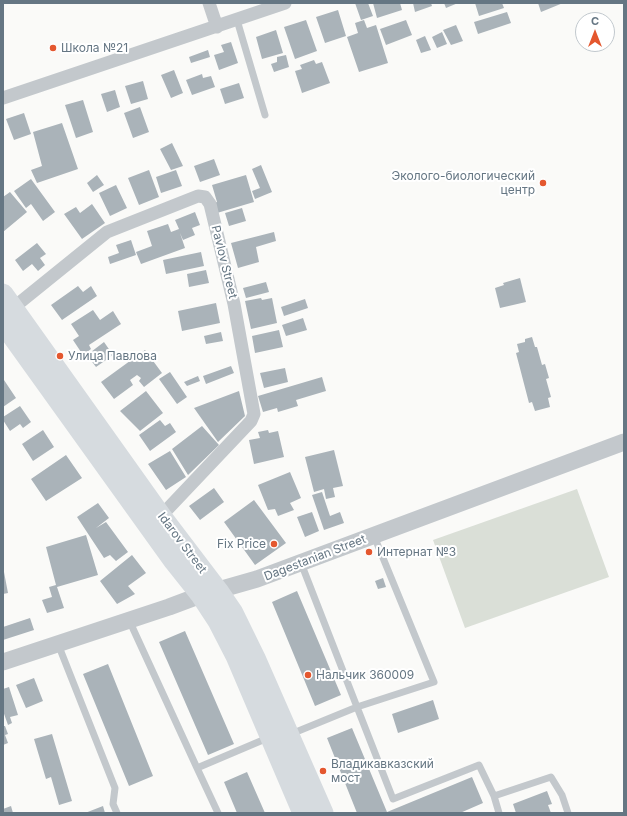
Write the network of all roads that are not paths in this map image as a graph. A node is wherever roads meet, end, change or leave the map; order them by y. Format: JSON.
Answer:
{"nodes":[{"id":1,"x":209,"y":3,"type":"edge"},
{"id":2,"x":285,"y":3,"type":"edge"},
{"id":3,"x":237,"y":20,"type":"junction"},
{"id":4,"x":217,"y":27,"type":"junction"},
{"id":5,"x":3,"y":98,"type":"edge"},
{"id":6,"x":265,"y":115,"type":"dead end"},
{"id":7,"x":6,"y":309,"type":"edge"},
{"id":8,"x":624,"y":442,"type":"edge"},
{"id":9,"x":161,"y":516,"type":"junction"},
{"id":10,"x":374,"y":536,"type":"junction"},
{"id":11,"x":301,"y":563,"type":"junction"},
{"id":12,"x":210,"y":593,"type":"junction"},
{"id":13,"x":129,"y":620,"type":"junction"},
{"id":14,"x":58,"y":644,"type":"junction"},
{"id":15,"x":3,"y":662,"type":"edge"},
{"id":16,"x":357,"y":707,"type":"junction"},
{"id":17,"x":279,"y":736,"type":"junction"},
{"id":18,"x":197,"y":768,"type":"junction"},
{"id":19,"x":494,"y":796,"type":"junction"},
{"id":20,"x":117,"y":813,"type":"edge"},
{"id":21,"x":218,"y":813,"type":"edge"},
{"id":22,"x":303,"y":813,"type":"edge"},
{"id":23,"x":323,"y":813,"type":"edge"},
{"id":24,"x":499,"y":813,"type":"edge"},
{"id":25,"x":568,"y":813,"type":"edge"}],
"edges":[{"from":1,"to":4,"type":"street"},
{"from":2,"to":3,"type":"street"},
{"from":3,"to":4,"type":"street"},
{"from":3,"to":6,"type":"lane"},
{"from":4,"to":5,"type":"street"},
{"from":7,"to":9,"type":"main road","name":"Idarov Street"},
{"from":7,"to":9,"type":"street","name":"Pavlov Street"},
{"from":7,"to":12,"type":"main road","name":"Idarov Street"},
{"from":8,"to":10,"type":"street","name":"Dagestanian Street"},
{"from":9,"to":12,"type":"main road","name":"Idarov Street"},
{"from":10,"to":11,"type":"street","name":"Dagestanian Street"},
{"from":10,"to":16,"type":"lane"},
{"from":11,"to":12,"type":"street","name":"Dagestanian Street"},
{"from":11,"to":16,"type":"lane"},
{"from":12,"to":13,"type":"street","name":"Dagestanian Street"},
{"from":12,"to":17,"type":"main road","name":"Idarov Street"},
{"from":13,"to":14,"type":"street","name":"Dagestanian Street"},
{"from":13,"to":18,"type":"lane"},
{"from":14,"to":15,"type":"street","name":"Dagestanian Street"},
{"from":14,"to":20,"type":"lane"},
{"from":16,"to":17,"type":"lane"},
{"from":16,"to":19,"type":"lane"},
{"from":17,"to":18,"type":"lane"},
{"from":17,"to":22,"type":"main road","name":"Idarov Street"},
{"from":17,"to":23,"type":"main road","name":"Idarov Street"},
{"from":18,"to":21,"type":"lane"},
{"from":19,"to":24,"type":"lane"},
{"from":19,"to":25,"type":"lane"}]}
